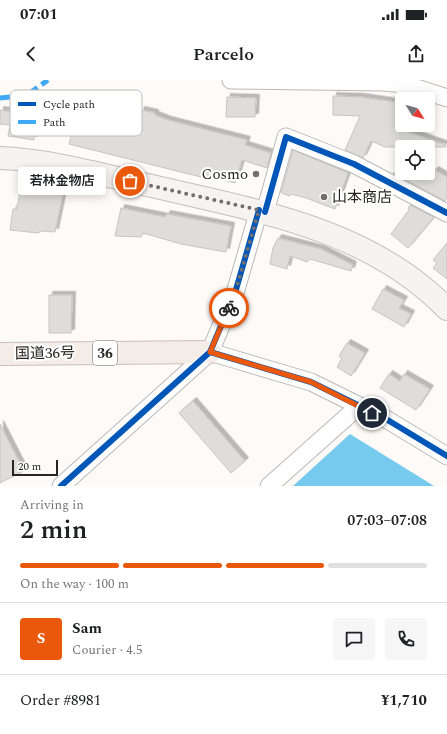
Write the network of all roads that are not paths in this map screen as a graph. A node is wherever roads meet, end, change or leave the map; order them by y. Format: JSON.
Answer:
{"nodes":[{"id":1,"x":231,"y":80,"type":"edge"},
{"id":2,"x":405,"y":82,"type":"edge"},
{"id":3,"x":447,"y":98,"type":"edge"},
{"id":4,"x":0,"y":158,"type":"edge"},
{"id":5,"x":262,"y":211,"type":"junction"},
{"id":6,"x":447,"y":213,"type":"edge"},
{"id":7,"x":447,"y":309,"type":"edge"},
{"id":8,"x":210,"y":352,"type":"junction"},
{"id":9,"x":0,"y":354,"type":"edge"},
{"id":10,"x":359,"y":406,"type":"junction"},
{"id":11,"x":447,"y":456,"type":"edge"},
{"id":12,"x":61,"y":486,"type":"edge"},
{"id":13,"x":269,"y":486,"type":"edge"}],
"edges":[{"from":1,"to":2,"type":"street"},
{"from":2,"to":3,"type":"street"},
{"from":4,"to":5,"type":"main road"},
{"from":5,"to":6,"type":"street"},
{"from":5,"to":7,"type":"main road"},
{"from":5,"to":8,"type":"street"},
{"from":8,"to":9,"type":"highway","name":"国道36号","number":"36"},
{"from":8,"to":10,"type":"street"},
{"from":8,"to":12,"type":"street"},
{"from":10,"to":11,"type":"street"},
{"from":10,"to":13,"type":"street"}]}
